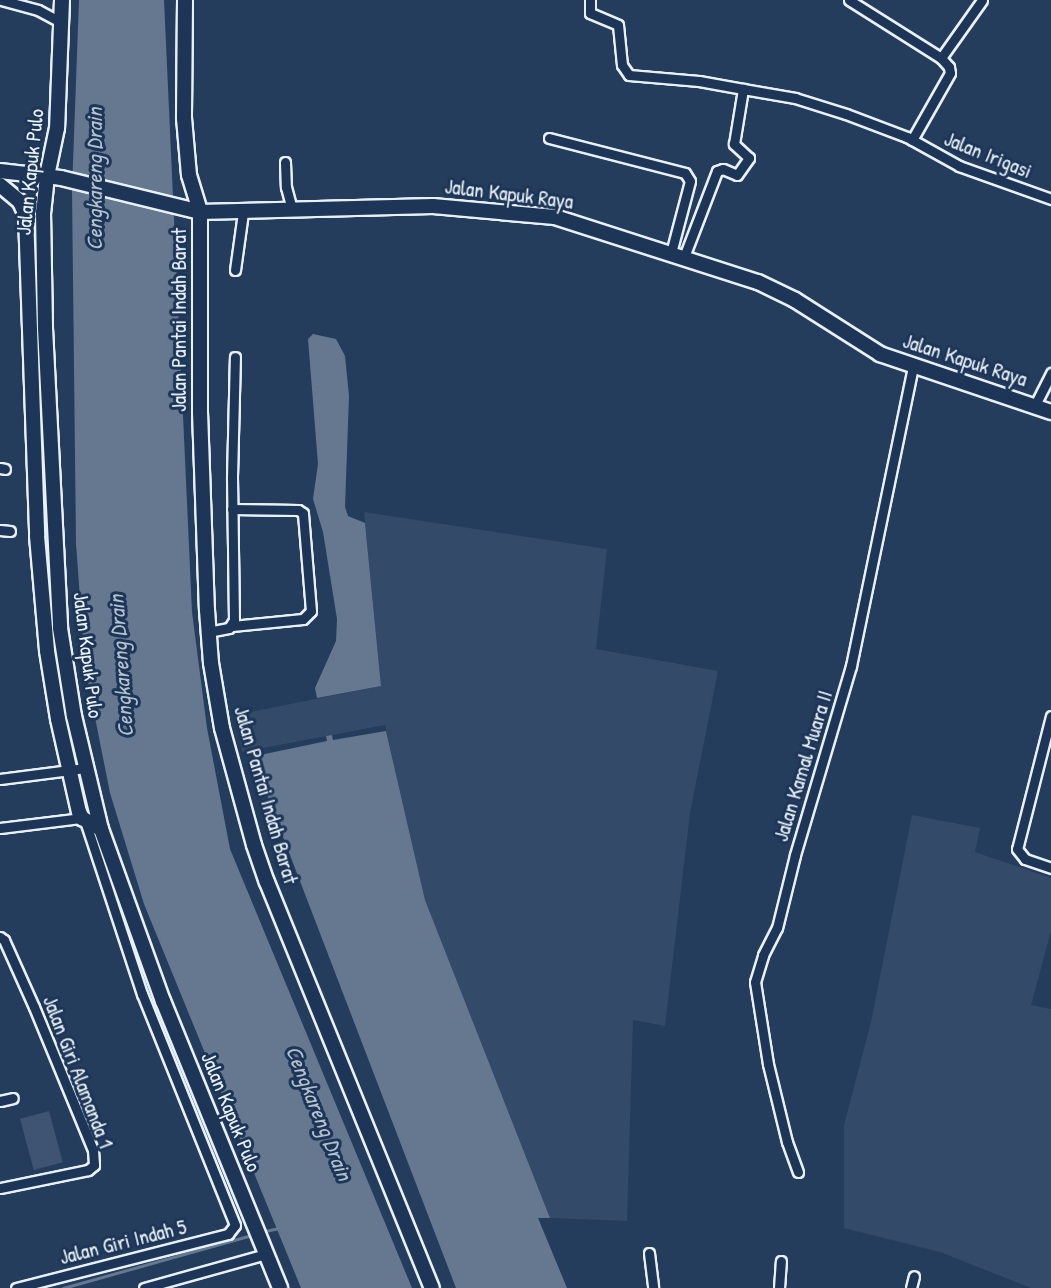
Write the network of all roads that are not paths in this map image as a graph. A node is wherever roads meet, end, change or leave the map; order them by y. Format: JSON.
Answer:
{"nodes":[{"id":1,"x":1,"y":0,"type":"edge"},
{"id":2,"x":185,"y":0,"type":"edge"},
{"id":3,"x":590,"y":0,"type":"edge"},
{"id":4,"x":849,"y":0,"type":"edge"},
{"id":5,"x":982,"y":0,"type":"edge"},
{"id":6,"x":61,"y":1,"type":"edge"},
{"id":7,"x":861,"y":2,"type":"edge"},
{"id":8,"x":62,"y":22,"type":"junction"},
{"id":9,"x":941,"y":58,"type":"junction"},
{"id":10,"x":743,"y":88,"type":"junction"},
{"id":11,"x":549,"y":138,"type":"dead end"},
{"id":12,"x":912,"y":140,"type":"junction"},
{"id":13,"x":285,"y":162,"type":"dead end"},
{"id":14,"x":0,"y":171,"type":"edge"},
{"id":15,"x":54,"y":177,"type":"junction"},
{"id":16,"x":0,"y":185,"type":"edge"},
{"id":17,"x":1051,"y":199,"type":"edge"},
{"id":18,"x":292,"y":210,"type":"junction"},
{"id":19,"x":200,"y":212,"type":"junction"},
{"id":20,"x":243,"y":212,"type":"junction"},
{"id":21,"x":671,"y":253,"type":"junction"},
{"id":22,"x":684,"y":257,"type":"junction"},
{"id":23,"x":235,"y":270,"type":"dead end"},
{"id":24,"x":235,"y":357,"type":"dead end"},
{"id":25,"x":913,"y":366,"type":"junction"},
{"id":26,"x":1051,"y":373,"type":"edge"},
{"id":27,"x":1035,"y":405,"type":"junction"},
{"id":28,"x":1051,"y":412,"type":"edge"},
{"id":29,"x":232,"y":509,"type":"junction"},
{"id":30,"x":232,"y":626,"type":"junction"},
{"id":31,"x":208,"y":632,"type":"junction"},
{"id":32,"x":1051,"y":716,"type":"edge"},
{"id":33,"x":85,"y":768,"type":"junction"},
{"id":34,"x":68,"y":770,"type":"junction"},
{"id":35,"x":0,"y":779,"type":"edge"},
{"id":36,"x":83,"y":820,"type":"junction"},
{"id":37,"x":0,"y":828,"type":"edge"},
{"id":38,"x":101,"y":829,"type":"junction"},
{"id":39,"x":1051,"y":868,"type":"edge"},
{"id":40,"x":0,"y":938,"type":"edge"},
{"id":41,"x":13,"y":1098,"type":"dead end"},
{"id":42,"x":0,"y":1101,"type":"edge"},
{"id":43,"x":798,"y":1172,"type":"dead end"},
{"id":44,"x":0,"y":1188,"type":"edge"},
{"id":45,"x":649,"y":1253,"type":"dead end"},
{"id":46,"x":266,"y":1254,"type":"junction"},
{"id":47,"x":781,"y":1261,"type":"dead end"},
{"id":48,"x":914,"y":1276,"type":"dead end"},
{"id":49,"x":279,"y":1285,"type":"edge"},
{"id":50,"x":16,"y":1288,"type":"edge"},
{"id":51,"x":144,"y":1288,"type":"edge"},
{"id":52,"x":432,"y":1288,"type":"edge"},
{"id":53,"x":653,"y":1288,"type":"edge"},
{"id":54,"x":779,"y":1288,"type":"edge"},
{"id":55,"x":911,"y":1288,"type":"edge"}],
"edges":[{"from":1,"to":8,"type":"street"},
{"from":2,"to":19,"type":"main road","name":"Jalan Pantai Indah Barat"},
{"from":3,"to":10,"type":"street","name":"Jalan Irigasi"},
{"from":4,"to":7,"type":"street"},
{"from":5,"to":9,"type":"street"},
{"from":6,"to":8,"type":"main road","name":"Jalan Kapuk Pulo"},
{"from":7,"to":9,"type":"street"},
{"from":8,"to":15,"type":"main road","name":"Jalan Kapuk Pulo"},
{"from":9,"to":12,"type":"street"},
{"from":10,"to":12,"type":"street","name":"Jalan Irigasi"},
{"from":10,"to":22,"type":"street"},
{"from":11,"to":21,"type":"street"},
{"from":12,"to":17,"type":"street","name":"Jalan Irigasi"},
{"from":13,"to":18,"type":"street"},
{"from":14,"to":15,"type":"main road","name":"Jalan Kapuk Raya"},
{"from":15,"to":19,"type":"main road","name":"Jalan Kapuk Raya"},
{"from":15,"to":33,"type":"main road","name":"Jalan Kapuk Pulo"},
{"from":16,"to":34,"type":"main road","name":"Jalan Kapuk Pulo"},
{"from":18,"to":20,"type":"main road","name":"Jalan Kapuk Raya"},
{"from":18,"to":21,"type":"main road","name":"Jalan Kapuk Raya"},
{"from":19,"to":20,"type":"main road","name":"Jalan Kapuk Raya"},
{"from":19,"to":31,"type":"main road","name":"Jalan Pantai Indah Barat"},
{"from":20,"to":23,"type":"street"},
{"from":21,"to":22,"type":"main road","name":"Jalan Kapuk Raya"},
{"from":22,"to":25,"type":"main road","name":"Jalan Kapuk Raya"},
{"from":24,"to":29,"type":"street"},
{"from":25,"to":27,"type":"main road","name":"Jalan Kapuk Raya"},
{"from":25,"to":43,"type":"street","name":"Jalan Kamal Muara II"},
{"from":26,"to":27,"type":"street"},
{"from":27,"to":28,"type":"main road","name":"Jalan Kapuk Raya"},
{"from":29,"to":30,"type":"street"},
{"from":29,"to":30,"type":"street"},
{"from":30,"to":31,"type":"street"},
{"from":31,"to":52,"type":"main road","name":"Jalan Pantai Indah Barat"},
{"from":32,"to":39,"type":"street"},
{"from":33,"to":34,"type":"street"},
{"from":33,"to":38,"type":"main road","name":"Jalan Kapuk Pulo"},
{"from":34,"to":35,"type":"street"},
{"from":34,"to":36,"type":"main road","name":"Jalan Kapuk Pulo"},
{"from":36,"to":37,"type":"street"},
{"from":36,"to":38,"type":"main road"},
{"from":36,"to":50,"type":"street","name":"Jalan Giri Indah 5"},
{"from":38,"to":46,"type":"main road","name":"Jalan Kapuk Pulo"},
{"from":40,"to":44,"type":"street","name":"Jalan Giri Alamanda 1"},
{"from":41,"to":42,"type":"street"},
{"from":45,"to":53,"type":"street"},
{"from":46,"to":49,"type":"main road","name":"Jalan Kapuk Pulo"},
{"from":46,"to":51,"type":"street"},
{"from":47,"to":54,"type":"street"},
{"from":48,"to":55,"type":"street"}]}
